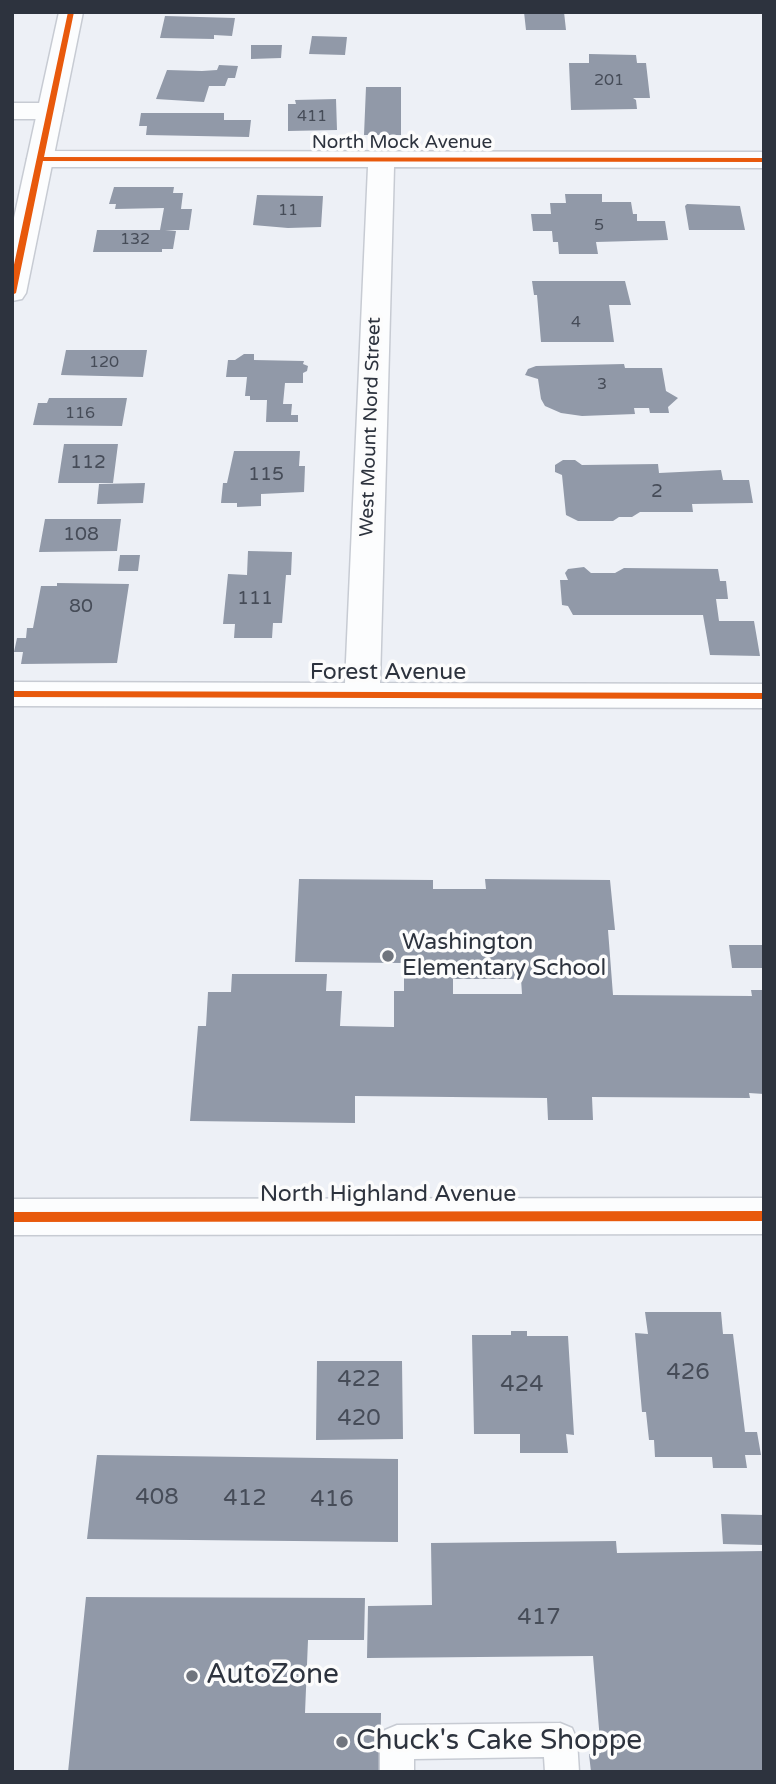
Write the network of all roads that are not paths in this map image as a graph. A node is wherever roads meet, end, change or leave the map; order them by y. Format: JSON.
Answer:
{"nodes":[{"id":1,"x":71,"y":12,"type":"edge"},
{"id":2,"x":12,"y":111,"type":"edge"},
{"id":3,"x":50,"y":111,"type":"junction"},
{"id":4,"x":40,"y":159,"type":"junction"},
{"id":5,"x":381,"y":160,"type":"junction"},
{"id":6,"x":764,"y":160,"type":"edge"},
{"id":7,"x":12,"y":293,"type":"edge"},
{"id":8,"x":12,"y":694,"type":"edge"},
{"id":9,"x":362,"y":694,"type":"junction"},
{"id":10,"x":764,"y":696,"type":"edge"},
{"id":11,"x":764,"y":1216,"type":"edge"},
{"id":12,"x":12,"y":1217,"type":"edge"},
{"id":13,"x":397,"y":1772,"type":"edge"},
{"id":14,"x":562,"y":1772,"type":"edge"}],
"edges":[{"from":1,"to":3,"type":"street"},
{"from":2,"to":3,"type":"street"},
{"from":3,"to":4,"type":"street"},
{"from":4,"to":5,"type":"street","name":"North Mock Avenue"},
{"from":4,"to":7,"type":"street"},
{"from":5,"to":6,"type":"street","name":"North Mock Avenue"},
{"from":5,"to":9,"type":"street","name":"West Mount Nord Street"},
{"from":8,"to":9,"type":"street","name":"Forest Avenue"},
{"from":9,"to":10,"type":"street","name":"Forest Avenue"},
{"from":11,"to":12,"type":"street","name":"North Highland Avenue"},
{"from":13,"to":14,"type":"lane"}]}
